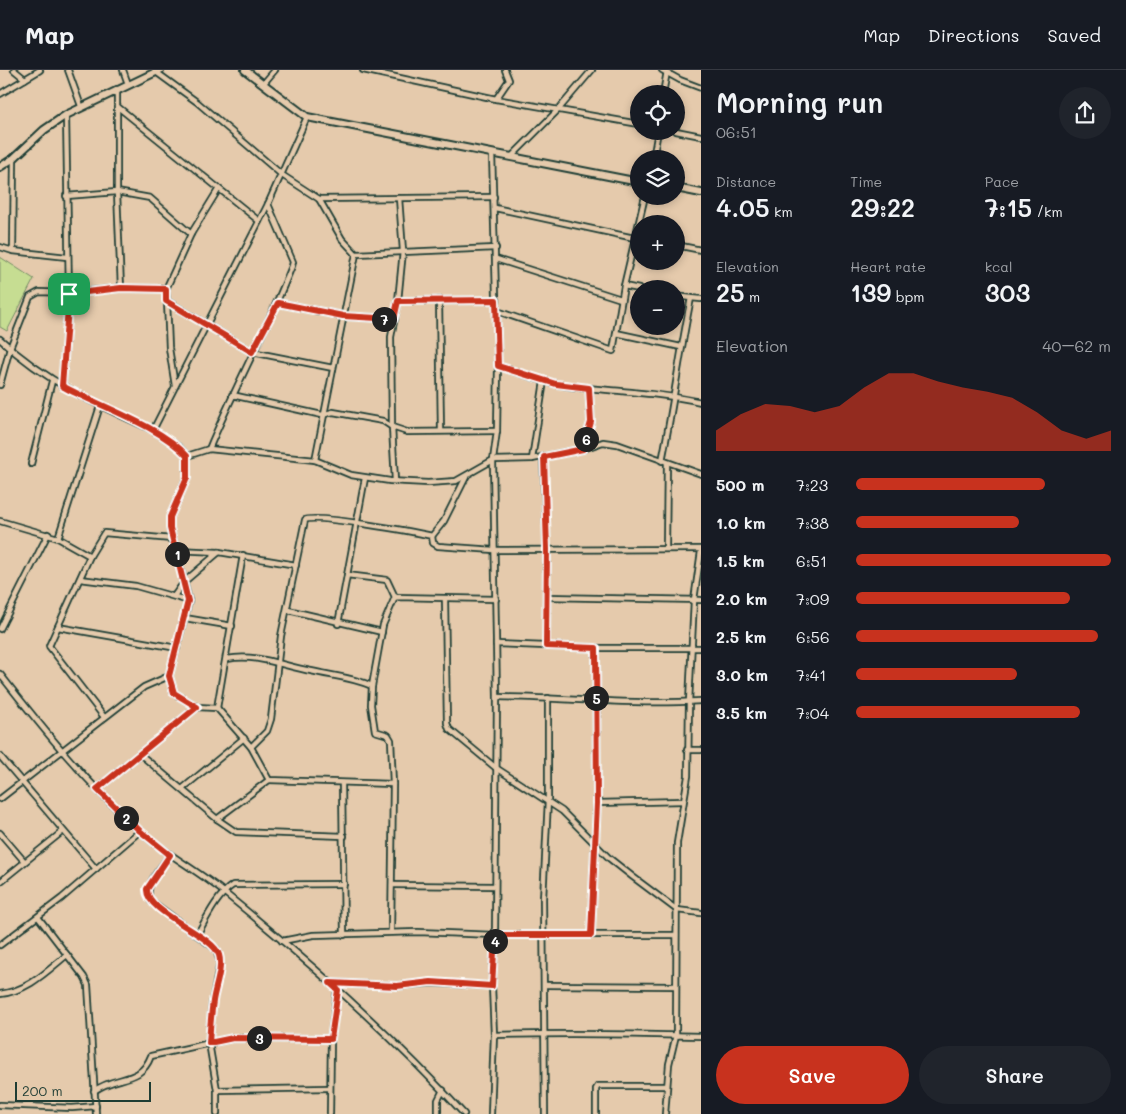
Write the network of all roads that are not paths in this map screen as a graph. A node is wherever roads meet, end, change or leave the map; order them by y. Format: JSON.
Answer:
{"nodes":[{"id":1,"x":14,"y":70,"type":"edge"},
{"id":2,"x":40,"y":70,"type":"edge"},
{"id":3,"x":68,"y":70,"type":"edge"},
{"id":4,"x":123,"y":70,"type":"edge"},
{"id":5,"x":245,"y":70,"type":"edge"},
{"id":6,"x":275,"y":70,"type":"edge"},
{"id":7,"x":363,"y":70,"type":"edge"},
{"id":8,"x":505,"y":70,"type":"edge"},
{"id":9,"x":592,"y":70,"type":"edge"},
{"id":10,"x":158,"y":71,"type":"edge"},
{"id":11,"x":665,"y":71,"type":"edge"},
{"id":12,"x":25,"y":79,"type":"junction"},
{"id":13,"x":264,"y":83,"type":"junction"},
{"id":14,"x":128,"y":84,"type":"junction"},
{"id":15,"x":664,"y":85,"type":"edge"},
{"id":16,"x":701,"y":88,"type":"edge"},
{"id":17,"x":117,"y":89,"type":"junction"},
{"id":18,"x":0,"y":94,"type":"edge"},
{"id":19,"x":496,"y":99,"type":"junction"},
{"id":20,"x":81,"y":106,"type":"junction"},
{"id":21,"x":118,"y":107,"type":"junction"},
{"id":22,"x":558,"y":110,"type":"junction"},
{"id":23,"x":66,"y":115,"type":"junction"},
{"id":24,"x":307,"y":117,"type":"junction"},
{"id":25,"x":630,"y":122,"type":"edge"},
{"id":26,"x":685,"y":133,"type":"edge"},
{"id":27,"x":701,"y":136,"type":"edge"},
{"id":28,"x":492,"y":153,"type":"junction"},
{"id":29,"x":511,"y":157,"type":"junction"},
{"id":30,"x":14,"y":158,"type":"junction"},
{"id":31,"x":0,"y":167,"type":"edge"},
{"id":32,"x":282,"y":174,"type":"junction"},
{"id":33,"x":630,"y":180,"type":"edge"},
{"id":34,"x":685,"y":189,"type":"edge"},
{"id":35,"x":218,"y":190,"type":"junction"},
{"id":36,"x":117,"y":192,"type":"junction"},
{"id":37,"x":701,"y":192,"type":"edge"},
{"id":38,"x":66,"y":196,"type":"junction"},
{"id":39,"x":494,"y":197,"type":"junction"},
{"id":40,"x":399,"y":198,"type":"junction"},
{"id":41,"x":319,"y":199,"type":"junction"},
{"id":42,"x":268,"y":204,"type":"junction"},
{"id":43,"x":495,"y":208,"type":"junction"},
{"id":44,"x":259,"y":222,"type":"junction"},
{"id":45,"x":191,"y":234,"type":"junction"},
{"id":46,"x":630,"y":237,"type":"edge"},
{"id":47,"x":0,"y":246,"type":"edge"},
{"id":48,"x":685,"y":247,"type":"edge"},
{"id":49,"x":496,"y":248,"type":"junction"},
{"id":50,"x":701,"y":250,"type":"edge"},
{"id":51,"x":13,"y":251,"type":"junction"},
{"id":52,"x":403,"y":251,"type":"junction"},
{"id":53,"x":356,"y":254,"type":"junction"},
{"id":54,"x":67,"y":257,"type":"junction"},
{"id":55,"x":496,"y":259,"type":"junction"},
{"id":56,"x":630,"y":264,"type":"edge"},
{"id":57,"x":624,"y":286,"type":"junction"},
{"id":58,"x":630,"y":287,"type":"edge"},
{"id":59,"x":121,"y":288,"type":"junction"},
{"id":60,"x":166,"y":289,"type":"junction"},
{"id":61,"x":69,"y":294,"type":"junction"},
{"id":62,"x":685,"y":297,"type":"edge"},
{"id":63,"x":691,"y":298,"type":"junction"},
{"id":64,"x":621,"y":299,"type":"junction"},
{"id":65,"x":701,"y":299,"type":"edge"},
{"id":66,"x":438,"y":300,"type":"junction"},
{"id":67,"x":496,"y":300,"type":"junction"},
{"id":68,"x":166,"y":301,"type":"junction"},
{"id":69,"x":398,"y":301,"type":"junction"},
{"id":70,"x":278,"y":303,"type":"junction"},
{"id":71,"x":497,"y":311,"type":"junction"},
{"id":72,"x":343,"y":316,"type":"junction"},
{"id":73,"x":394,"y":319,"type":"junction"},
{"id":74,"x":206,"y":325,"type":"junction"},
{"id":75,"x":616,"y":333,"type":"junction"},
{"id":76,"x":0,"y":340,"type":"edge"},
{"id":77,"x":681,"y":346,"type":"junction"},
{"id":78,"x":10,"y":348,"type":"junction"},
{"id":79,"x":252,"y":352,"type":"junction"},
{"id":80,"x":498,"y":366,"type":"junction"},
{"id":81,"x":334,"y":368,"type":"junction"},
{"id":82,"x":544,"y":380,"type":"junction"},
{"id":83,"x":52,"y":381,"type":"junction"},
{"id":84,"x":0,"y":385,"type":"edge"},
{"id":85,"x":62,"y":386,"type":"junction"},
{"id":86,"x":175,"y":386,"type":"junction"},
{"id":87,"x":589,"y":388,"type":"junction"},
{"id":88,"x":232,"y":395,"type":"junction"},
{"id":89,"x":675,"y":396,"type":"junction"},
{"id":90,"x":701,"y":402,"type":"edge"},
{"id":91,"x":100,"y":406,"type":"junction"},
{"id":92,"x":322,"y":415,"type":"junction"},
{"id":93,"x":392,"y":427,"type":"junction"},
{"id":94,"x":153,"y":430,"type":"junction"},
{"id":95,"x":441,"y":431,"type":"junction"},
{"id":96,"x":497,"y":431,"type":"junction"},
{"id":97,"x":209,"y":449,"type":"junction"},
{"id":98,"x":583,"y":449,"type":"junction"},
{"id":99,"x":187,"y":456,"type":"junction"},
{"id":100,"x":544,"y":457,"type":"junction"},
{"id":101,"x":532,"y":459,"type":"junction"},
{"id":102,"x":315,"y":460,"type":"junction"},
{"id":103,"x":493,"y":460,"type":"junction"},
{"id":104,"x":662,"y":461,"type":"junction"},
{"id":105,"x":667,"y":463,"type":"junction"},
{"id":106,"x":31,"y":464,"type":"dead end"},
{"id":107,"x":701,"y":474,"type":"edge"},
{"id":108,"x":466,"y":476,"type":"junction"},
{"id":109,"x":365,"y":478,"type":"junction"},
{"id":110,"x":395,"y":482,"type":"junction"},
{"id":111,"x":0,"y":521,"type":"edge"},
{"id":112,"x":357,"y":524,"type":"junction"},
{"id":113,"x":48,"y":534,"type":"junction"},
{"id":114,"x":432,"y":536,"type":"junction"},
{"id":115,"x":58,"y":538,"type":"junction"},
{"id":116,"x":172,"y":539,"type":"junction"},
{"id":117,"x":666,"y":548,"type":"junction"},
{"id":118,"x":547,"y":549,"type":"junction"},
{"id":119,"x":176,"y":550,"type":"junction"},
{"id":120,"x":494,"y":550,"type":"junction"},
{"id":121,"x":701,"y":550,"type":"edge"},
{"id":122,"x":219,"y":552,"type":"junction"},
{"id":123,"x":243,"y":555,"type":"junction"},
{"id":124,"x":90,"y":556,"type":"junction"},
{"id":125,"x":296,"y":564,"type":"junction"},
{"id":126,"x":348,"y":575,"type":"junction"},
{"id":127,"x":80,"y":578,"type":"junction"},
{"id":128,"x":184,"y":582,"type":"junction"},
{"id":129,"x":174,"y":596,"type":"junction"},
{"id":130,"x":547,"y":597,"type":"junction"},
{"id":131,"x":395,"y":598,"type":"junction"},
{"id":132,"x":445,"y":599,"type":"junction"},
{"id":133,"x":496,"y":599,"type":"junction"},
{"id":134,"x":694,"y":600,"type":"junction"},
{"id":135,"x":701,"y":600,"type":"edge"},
{"id":136,"x":188,"y":601,"type":"junction"},
{"id":137,"x":288,"y":610,"type":"junction"},
{"id":138,"x":185,"y":618,"type":"junction"},
{"id":139,"x":338,"y":624,"type":"junction"},
{"id":140,"x":58,"y":626,"type":"junction"},
{"id":141,"x":232,"y":626,"type":"junction"},
{"id":142,"x":0,"y":629,"type":"edge"},
{"id":143,"x":382,"y":632,"type":"junction"},
{"id":144,"x":496,"y":644,"type":"junction"},
{"id":145,"x":546,"y":646,"type":"junction"},
{"id":146,"x":177,"y":648,"type":"junction"},
{"id":147,"x":596,"y":648,"type":"junction"},
{"id":148,"x":692,"y":648,"type":"junction"},
{"id":149,"x":701,"y":648,"type":"edge"},
{"id":150,"x":227,"y":658,"type":"junction"},
{"id":151,"x":277,"y":662,"type":"junction"},
{"id":152,"x":0,"y":674,"type":"edge"},
{"id":153,"x":169,"y":676,"type":"junction"},
{"id":154,"x":372,"y":686,"type":"junction"},
{"id":155,"x":497,"y":697,"type":"junction"},
{"id":156,"x":548,"y":698,"type":"junction"},
{"id":157,"x":701,"y":701,"type":"edge"},
{"id":158,"x":596,"y":702,"type":"junction"},
{"id":159,"x":689,"y":702,"type":"junction"},
{"id":160,"x":197,"y":707,"type":"junction"},
{"id":161,"x":217,"y":708,"type":"junction"},
{"id":162,"x":104,"y":717,"type":"junction"},
{"id":163,"x":244,"y":738,"type":"junction"},
{"id":164,"x":251,"y":747,"type":"junction"},
{"id":165,"x":687,"y":750,"type":"junction"},
{"id":166,"x":701,"y":750,"type":"edge"},
{"id":167,"x":63,"y":751,"type":"junction"},
{"id":168,"x":141,"y":755,"type":"junction"},
{"id":169,"x":0,"y":756,"type":"edge"},
{"id":170,"x":496,"y":768,"type":"junction"},
{"id":171,"x":269,"y":780,"type":"junction"},
{"id":172,"x":22,"y":781,"type":"junction"},
{"id":173,"x":342,"y":784,"type":"junction"},
{"id":174,"x":393,"y":784,"type":"junction"},
{"id":175,"x":97,"y":789,"type":"junction"},
{"id":176,"x":182,"y":789,"type":"junction"},
{"id":177,"x":0,"y":799,"type":"edge"},
{"id":178,"x":548,"y":800,"type":"junction"},
{"id":179,"x":683,"y":802,"type":"junction"},
{"id":180,"x":597,"y":803,"type":"junction"},
{"id":181,"x":217,"y":819,"type":"junction"},
{"id":182,"x":140,"y":831,"type":"junction"},
{"id":183,"x":62,"y":832,"type":"junction"},
{"id":184,"x":0,"y":833,"type":"edge"},
{"id":185,"x":344,"y":836,"type":"junction"},
{"id":186,"x":594,"y":843,"type":"junction"},
{"id":187,"x":170,"y":855,"type":"junction"},
{"id":188,"x":24,"y":861,"type":"junction"},
{"id":189,"x":96,"y":869,"type":"junction"},
{"id":190,"x":0,"y":882,"type":"edge"},
{"id":191,"x":344,"y":884,"type":"junction"},
{"id":192,"x":392,"y":885,"type":"junction"},
{"id":193,"x":494,"y":886,"type":"junction"},
{"id":194,"x":225,"y":892,"type":"junction"},
{"id":195,"x":677,"y":910,"type":"junction"},
{"id":196,"x":701,"y":913,"type":"edge"},
{"id":197,"x":38,"y":917,"type":"junction"},
{"id":198,"x":391,"y":932,"type":"junction"},
{"id":199,"x":197,"y":934,"type":"junction"},
{"id":200,"x":545,"y":934,"type":"junction"},
{"id":201,"x":344,"y":935,"type":"junction"},
{"id":202,"x":495,"y":935,"type":"junction"},
{"id":203,"x":591,"y":935,"type":"junction"},
{"id":204,"x":676,"y":935,"type":"junction"},
{"id":205,"x":282,"y":941,"type":"junction"},
{"id":206,"x":0,"y":945,"type":"edge"},
{"id":207,"x":67,"y":955,"type":"junction"},
{"id":208,"x":330,"y":983,"type":"junction"},
{"id":209,"x":545,"y":985,"type":"junction"},
{"id":210,"x":492,"y":986,"type":"junction"},
{"id":211,"x":675,"y":986,"type":"junction"},
{"id":212,"x":338,"y":990,"type":"junction"},
{"id":213,"x":0,"y":994,"type":"edge"},
{"id":214,"x":545,"y":1034,"type":"junction"},
{"id":215,"x":494,"y":1035,"type":"junction"},
{"id":216,"x":676,"y":1035,"type":"junction"},
{"id":217,"x":701,"y":1036,"type":"edge"},
{"id":218,"x":331,"y":1039,"type":"junction"},
{"id":219,"x":209,"y":1043,"type":"junction"},
{"id":220,"x":667,"y":1086,"type":"junction"},
{"id":221,"x":330,"y":1088,"type":"junction"},
{"id":222,"x":217,"y":1090,"type":"junction"},
{"id":223,"x":442,"y":1090,"type":"junction"},
{"id":224,"x":94,"y":1091,"type":"junction"},
{"id":225,"x":0,"y":1105,"type":"edge"},
{"id":226,"x":29,"y":1106,"type":"junction"},
{"id":227,"x":96,"y":1106,"type":"junction"},
{"id":228,"x":29,"y":1114,"type":"edge"},
{"id":229,"x":96,"y":1114,"type":"edge"},
{"id":230,"x":217,"y":1114,"type":"edge"},
{"id":231,"x":330,"y":1114,"type":"edge"},
{"id":232,"x":438,"y":1114,"type":"edge"},
{"id":233,"x":464,"y":1114,"type":"edge"},
{"id":234,"x":491,"y":1114,"type":"edge"},
{"id":235,"x":545,"y":1114,"type":"edge"},
{"id":236,"x":596,"y":1114,"type":"edge"},
{"id":237,"x":665,"y":1114,"type":"edge"}],
"edges":[{"from":1,"to":12,"type":"street"},
{"from":2,"to":12,"type":"street"},
{"from":3,"to":20,"type":"street"},
{"from":4,"to":14,"type":"street"},
{"from":5,"to":13,"type":"street"},
{"from":6,"to":13,"type":"street"},
{"from":7,"to":19,"type":"street"},
{"from":8,"to":19,"type":"street"},
{"from":9,"to":22,"type":"street"},
{"from":10,"to":14,"type":"street"},
{"from":10,"to":32,"type":"street"},
{"from":11,"to":15,"type":"street"},
{"from":11,"to":16,"type":"street"},
{"from":12,"to":18,"type":"street"},
{"from":13,"to":24,"type":"street"},
{"from":14,"to":17,"type":"street"},
{"from":17,"to":20,"type":"street"},
{"from":17,"to":21,"type":"street"},
{"from":19,"to":22,"type":"street"},
{"from":20,"to":23,"type":"street"},
{"from":21,"to":35,"type":"street"},
{"from":21,"to":36,"type":"street"},
{"from":22,"to":25,"type":"street"},
{"from":22,"to":29,"type":"street"},
{"from":23,"to":30,"type":"street"},
{"from":23,"to":38,"type":"street"},
{"from":24,"to":28,"type":"street"},
{"from":24,"to":32,"type":"street"},
{"from":26,"to":27,"type":"street"},
{"from":28,"to":29,"type":"street"},
{"from":28,"to":39,"type":"street"},
{"from":29,"to":33,"type":"street"},
{"from":30,"to":31,"type":"street"},
{"from":30,"to":51,"type":"street"},
{"from":32,"to":41,"type":"street"},
{"from":32,"to":42,"type":"street"},
{"from":34,"to":37,"type":"street"},
{"from":35,"to":44,"type":"street"},
{"from":35,"to":45,"type":"street"},
{"from":36,"to":38,"type":"street"},
{"from":36,"to":45,"type":"street"},
{"from":36,"to":59,"type":"street"},
{"from":38,"to":54,"type":"street"},
{"from":39,"to":40,"type":"street"},
{"from":39,"to":43,"type":"street"},
{"from":40,"to":41,"type":"street"},
{"from":40,"to":52,"type":"street"},
{"from":41,"to":53,"type":"street"},
{"from":42,"to":44,"type":"street"},
{"from":42,"to":70,"type":"street"},
{"from":43,"to":46,"type":"street"},
{"from":43,"to":49,"type":"street"},
{"from":44,"to":74,"type":"street"},
{"from":45,"to":60,"type":"street"},
{"from":47,"to":51,"type":"street"},
{"from":48,"to":50,"type":"street"},
{"from":49,"to":52,"type":"street"},
{"from":49,"to":55,"type":"street"},
{"from":51,"to":54,"type":"street"},
{"from":52,"to":53,"type":"street"},
{"from":52,"to":69,"type":"street"},
{"from":53,"to":72,"type":"street"},
{"from":54,"to":61,"type":"street"},
{"from":55,"to":64,"type":"street"},
{"from":55,"to":67,"type":"street"},
{"from":56,"to":57,"type":"street"},
{"from":57,"to":58,"type":"street"},
{"from":57,"to":64,"type":"street"},
{"from":59,"to":60,"type":"street"},
{"from":59,"to":61,"type":"street"},
{"from":60,"to":68,"type":"street"},
{"from":61,"to":78,"type":"street"},
{"from":61,"to":85,"type":"street"},
{"from":62,"to":63,"type":"street"},
{"from":63,"to":65,"type":"street"},
{"from":63,"to":77,"type":"street"},
{"from":64,"to":75,"type":"street"},
{"from":66,"to":67,"type":"street"},
{"from":66,"to":69,"type":"street"},
{"from":66,"to":95,"type":"street"},
{"from":67,"to":71,"type":"street"},
{"from":68,"to":74,"type":"street"},
{"from":68,"to":86,"type":"street"},
{"from":69,"to":73,"type":"street"},
{"from":70,"to":72,"type":"street"},
{"from":70,"to":79,"type":"street"},
{"from":71,"to":75,"type":"street"},
{"from":71,"to":80,"type":"street"},
{"from":72,"to":73,"type":"street"},
{"from":72,"to":81,"type":"street"},
{"from":73,"to":93,"type":"street"},
{"from":74,"to":79,"type":"street"},
{"from":74,"to":86,"type":"street"},
{"from":75,"to":77,"type":"street"},
{"from":76,"to":78,"type":"street"},
{"from":77,"to":89,"type":"street"},
{"from":78,"to":83,"type":"street"},
{"from":78,"to":84,"type":"street"},
{"from":79,"to":81,"type":"street"},
{"from":79,"to":88,"type":"street"},
{"from":80,"to":82,"type":"street"},
{"from":80,"to":96,"type":"street"},
{"from":81,"to":92,"type":"street"},
{"from":82,"to":87,"type":"street"},
{"from":82,"to":101,"type":"street"},
{"from":83,"to":85,"type":"street"},
{"from":83,"to":106,"type":"street"},
{"from":85,"to":91,"type":"street"},
{"from":86,"to":94,"type":"street"},
{"from":87,"to":89,"type":"street"},
{"from":87,"to":98,"type":"street"},
{"from":88,"to":92,"type":"street"},
{"from":88,"to":97,"type":"street"},
{"from":89,"to":90,"type":"street"},
{"from":89,"to":104,"type":"street"},
{"from":91,"to":94,"type":"street"},
{"from":91,"to":115,"type":"street"},
{"from":92,"to":93,"type":"street"},
{"from":92,"to":102,"type":"street"},
{"from":93,"to":95,"type":"street"},
{"from":93,"to":110,"type":"street"},
{"from":94,"to":99,"type":"street"},
{"from":95,"to":96,"type":"street"},
{"from":96,"to":103,"type":"street"},
{"from":97,"to":99,"type":"street"},
{"from":97,"to":102,"type":"street"},
{"from":98,"to":100,"type":"street"},
{"from":98,"to":104,"type":"street"},
{"from":99,"to":116,"type":"street"},
{"from":100,"to":101,"type":"street"},
{"from":100,"to":118,"type":"street"},
{"from":101,"to":103,"type":"street"},
{"from":102,"to":109,"type":"street"},
{"from":103,"to":108,"type":"street"},
{"from":103,"to":120,"type":"street"},
{"from":104,"to":105,"type":"street"},
{"from":105,"to":107,"type":"street"},
{"from":105,"to":117,"type":"street"},
{"from":108,"to":110,"type":"street"},
{"from":108,"to":114,"type":"street"},
{"from":109,"to":110,"type":"street"},
{"from":109,"to":112,"type":"street"},
{"from":111,"to":113,"type":"street"},
{"from":112,"to":114,"type":"street"},
{"from":112,"to":125,"type":"street"},
{"from":112,"to":126,"type":"street"},
{"from":113,"to":115,"type":"street"},
{"from":113,"to":142,"type":"street"},
{"from":114,"to":120,"type":"street"},
{"from":115,"to":124,"type":"street"},
{"from":116,"to":119,"type":"street"},
{"from":116,"to":124,"type":"street"},
{"from":117,"to":118,"type":"street"},
{"from":117,"to":121,"type":"street"},
{"from":118,"to":120,"type":"street"},
{"from":118,"to":130,"type":"street"},
{"from":119,"to":122,"type":"street"},
{"from":119,"to":128,"type":"street"},
{"from":120,"to":133,"type":"street"},
{"from":121,"to":134,"type":"street"},
{"from":122,"to":123,"type":"street"},
{"from":122,"to":128,"type":"street"},
{"from":123,"to":125,"type":"street"},
{"from":123,"to":141,"type":"street"},
{"from":124,"to":127,"type":"street"},
{"from":125,"to":137,"type":"street"},
{"from":126,"to":131,"type":"street"},
{"from":126,"to":139,"type":"street"},
{"from":127,"to":129,"type":"street"},
{"from":127,"to":140,"type":"street"},
{"from":128,"to":129,"type":"street"},
{"from":128,"to":136,"type":"street"},
{"from":129,"to":136,"type":"street"},
{"from":130,"to":134,"type":"street"},
{"from":130,"to":145,"type":"street"},
{"from":131,"to":132,"type":"street"},
{"from":131,"to":143,"type":"street"},
{"from":132,"to":133,"type":"street"},
{"from":132,"to":170,"type":"street"},
{"from":133,"to":144,"type":"street"},
{"from":134,"to":135,"type":"street"},
{"from":134,"to":148,"type":"street"},
{"from":136,"to":138,"type":"street"},
{"from":137,"to":139,"type":"street"},
{"from":137,"to":151,"type":"street"},
{"from":138,"to":141,"type":"street"},
{"from":138,"to":146,"type":"street"},
{"from":139,"to":143,"type":"street"},
{"from":140,"to":146,"type":"street"},
{"from":140,"to":162,"type":"street"},
{"from":141,"to":150,"type":"street"},
{"from":143,"to":154,"type":"street"},
{"from":144,"to":145,"type":"street"},
{"from":144,"to":155,"type":"street"},
{"from":145,"to":147,"type":"street"},
{"from":146,"to":153,"type":"street"},
{"from":147,"to":148,"type":"street"},
{"from":147,"to":158,"type":"street"},
{"from":148,"to":149,"type":"street"},
{"from":148,"to":159,"type":"street"},
{"from":150,"to":151,"type":"street"},
{"from":150,"to":161,"type":"street"},
{"from":151,"to":154,"type":"street"},
{"from":151,"to":164,"type":"street"},
{"from":152,"to":167,"type":"street"},
{"from":153,"to":160,"type":"street"},
{"from":153,"to":162,"type":"street"},
{"from":154,"to":174,"type":"street"},
{"from":155,"to":156,"type":"street"},
{"from":155,"to":170,"type":"street"},
{"from":156,"to":158,"type":"street"},
{"from":156,"to":178,"type":"street"},
{"from":157,"to":159,"type":"street"},
{"from":158,"to":159,"type":"street"},
{"from":158,"to":180,"type":"street"},
{"from":159,"to":165,"type":"street"},
{"from":160,"to":161,"type":"street"},
{"from":160,"to":168,"type":"street"},
{"from":161,"to":163,"type":"street"},
{"from":162,"to":167,"type":"street"},
{"from":163,"to":164,"type":"street"},
{"from":163,"to":176,"type":"street"},
{"from":164,"to":171,"type":"street"},
{"from":165,"to":166,"type":"street"},
{"from":165,"to":179,"type":"street"},
{"from":167,"to":172,"type":"street"},
{"from":167,"to":175,"type":"street"},
{"from":168,"to":175,"type":"street"},
{"from":168,"to":176,"type":"street"},
{"from":169,"to":172,"type":"street"},
{"from":170,"to":178,"type":"street"},
{"from":170,"to":193,"type":"street"},
{"from":171,"to":173,"type":"street"},
{"from":171,"to":181,"type":"street"},
{"from":172,"to":177,"type":"street"},
{"from":172,"to":183,"type":"street"},
{"from":173,"to":174,"type":"street"},
{"from":173,"to":185,"type":"street"},
{"from":174,"to":192,"type":"street"},
{"from":175,"to":182,"type":"street"},
{"from":176,"to":181,"type":"street"},
{"from":178,"to":186,"type":"street"},
{"from":178,"to":200,"type":"street"},
{"from":179,"to":180,"type":"street"},
{"from":179,"to":195,"type":"street"},
{"from":180,"to":186,"type":"street"},
{"from":181,"to":185,"type":"street"},
{"from":182,"to":187,"type":"street"},
{"from":182,"to":189,"type":"street"},
{"from":183,"to":188,"type":"street"},
{"from":183,"to":189,"type":"street"},
{"from":184,"to":188,"type":"street"},
{"from":185,"to":191,"type":"street"},
{"from":186,"to":195,"type":"street"},
{"from":186,"to":203,"type":"street"},
{"from":187,"to":194,"type":"street"},
{"from":187,"to":199,"type":"street"},
{"from":188,"to":190,"type":"street"},
{"from":189,"to":197,"type":"street"},
{"from":191,"to":194,"type":"street"},
{"from":191,"to":201,"type":"street"},
{"from":192,"to":193,"type":"street"},
{"from":192,"to":198,"type":"street"},
{"from":193,"to":202,"type":"street"},
{"from":194,"to":199,"type":"street"},
{"from":194,"to":205,"type":"street"},
{"from":195,"to":196,"type":"street"},
{"from":195,"to":204,"type":"street"},
{"from":197,"to":206,"type":"street"},
{"from":197,"to":207,"type":"street"},
{"from":198,"to":201,"type":"street"},
{"from":198,"to":202,"type":"street"},
{"from":199,"to":219,"type":"street"},
{"from":200,"to":202,"type":"street"},
{"from":200,"to":203,"type":"street"},
{"from":200,"to":209,"type":"street"},
{"from":201,"to":205,"type":"street"},
{"from":202,"to":210,"type":"street"},
{"from":203,"to":204,"type":"street"},
{"from":204,"to":211,"type":"street"},
{"from":205,"to":208,"type":"street"},
{"from":207,"to":213,"type":"street"},
{"from":207,"to":224,"type":"street"},
{"from":208,"to":210,"type":"street"},
{"from":208,"to":212,"type":"street"},
{"from":209,"to":211,"type":"street"},
{"from":209,"to":214,"type":"street"},
{"from":210,"to":215,"type":"street"},
{"from":211,"to":216,"type":"street"},
{"from":212,"to":218,"type":"street"},
{"from":212,"to":223,"type":"street"},
{"from":214,"to":215,"type":"street"},
{"from":214,"to":216,"type":"street"},
{"from":214,"to":235,"type":"street"},
{"from":215,"to":234,"type":"street"},
{"from":216,"to":217,"type":"street"},
{"from":216,"to":220,"type":"street"},
{"from":218,"to":219,"type":"street"},
{"from":218,"to":221,"type":"street"},
{"from":219,"to":222,"type":"street"},
{"from":219,"to":224,"type":"street"},
{"from":220,"to":236,"type":"street"},
{"from":220,"to":237,"type":"street"},
{"from":221,"to":222,"type":"street"},
{"from":221,"to":231,"type":"street"},
{"from":222,"to":230,"type":"street"},
{"from":223,"to":232,"type":"street"},
{"from":223,"to":233,"type":"street"},
{"from":224,"to":227,"type":"street"},
{"from":225,"to":226,"type":"street"},
{"from":226,"to":227,"type":"street"},
{"from":226,"to":228,"type":"street"},
{"from":227,"to":229,"type":"street"}]}
